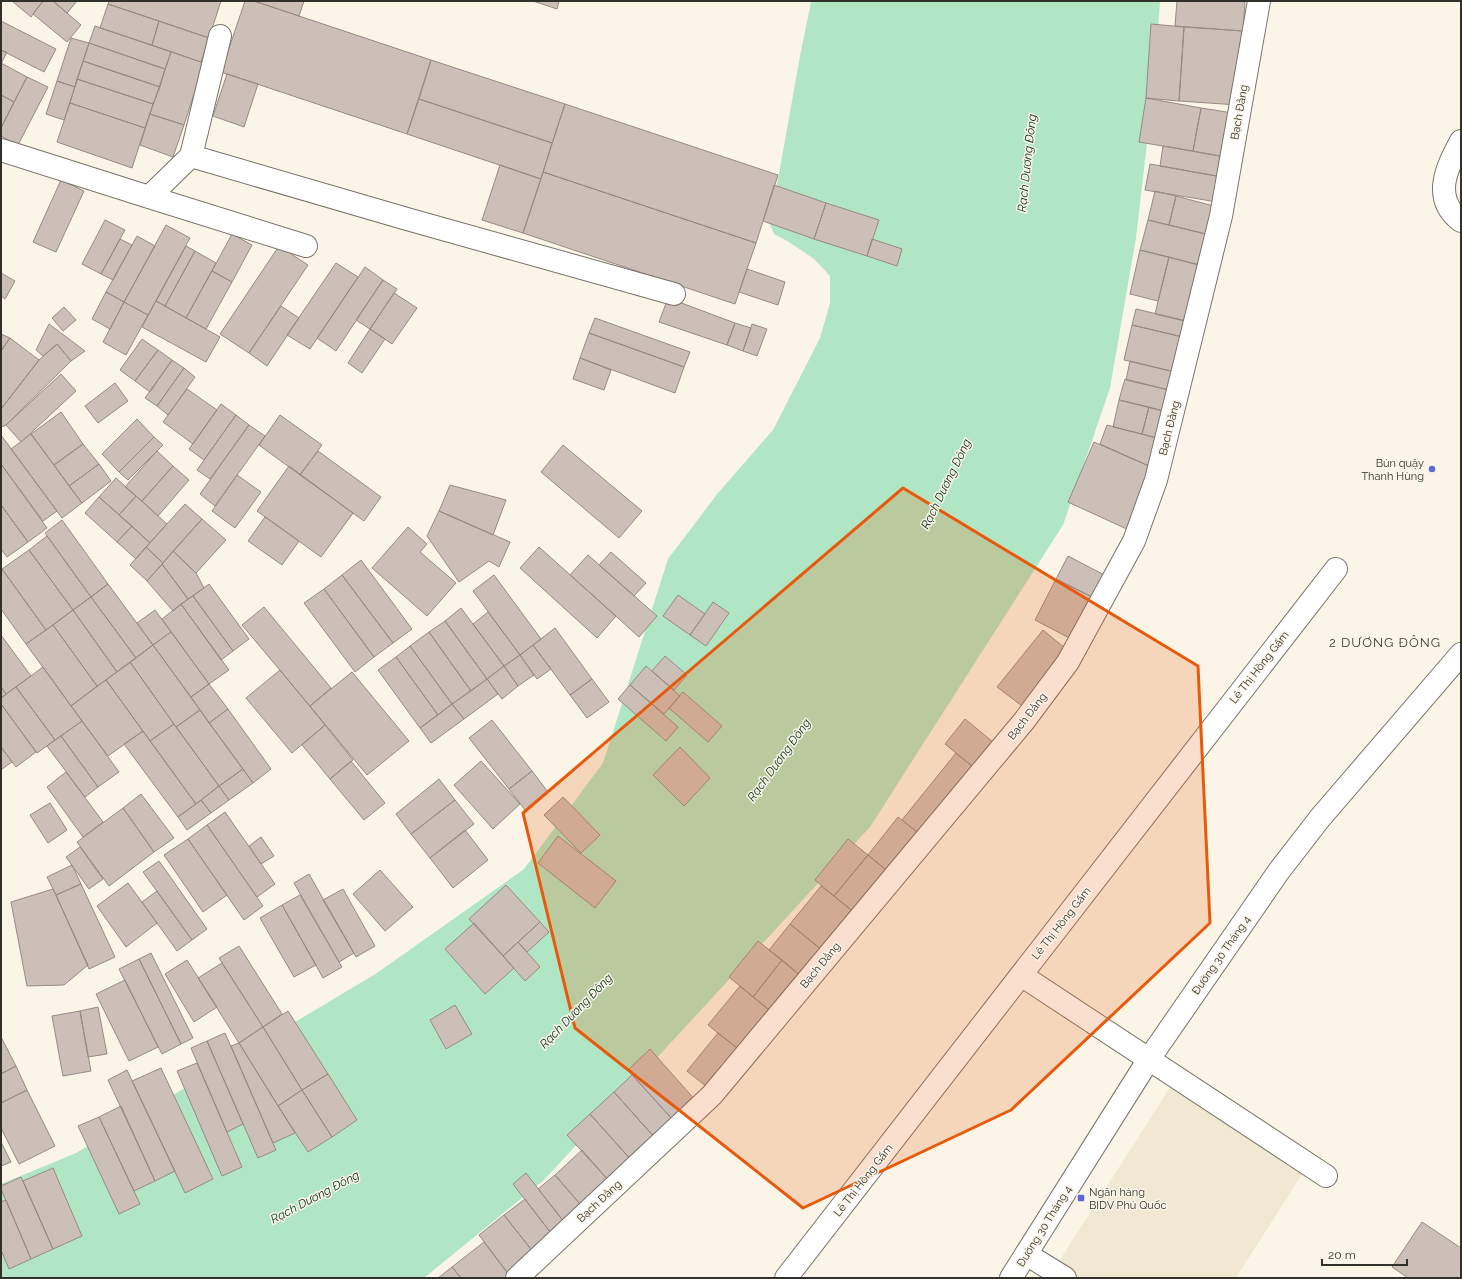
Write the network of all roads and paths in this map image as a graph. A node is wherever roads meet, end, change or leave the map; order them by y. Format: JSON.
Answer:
{"nodes":[{"id":1,"x":1259,"y":1,"type":"edge"},
{"id":2,"x":220,"y":36,"type":"dead end"},
{"id":3,"x":1461,"y":141,"type":"edge"},
{"id":4,"x":1,"y":150,"type":"edge"},
{"id":5,"x":191,"y":156,"type":"junction"},
{"id":6,"x":149,"y":197,"type":"junction"},
{"id":7,"x":1461,"y":220,"type":"edge"},
{"id":8,"x":306,"y":246,"type":"dead end"},
{"id":9,"x":674,"y":294,"type":"dead end"},
{"id":10,"x":1336,"y":569,"type":"dead end"},
{"id":11,"x":1461,"y":654,"type":"edge"},
{"id":12,"x":1021,"y":975,"type":"junction"},
{"id":13,"x":1149,"y":1059,"type":"junction"},
{"id":14,"x":1326,"y":1176,"type":"dead end"},
{"id":15,"x":1026,"y":1254,"type":"junction"},
{"id":16,"x":517,"y":1278,"type":"edge"},
{"id":17,"x":786,"y":1278,"type":"edge"},
{"id":18,"x":1011,"y":1278,"type":"edge"},
{"id":19,"x":1065,"y":1278,"type":"edge"}],
"edges":[{"from":1,"to":16,"type":"street","name":"Bạch Đằng"},
{"from":2,"to":5,"type":"street"},
{"from":3,"to":7,"type":"street"},
{"from":4,"to":6,"type":"street"},
{"from":5,"to":6,"type":"street"},
{"from":5,"to":9,"type":"street"},
{"from":6,"to":8,"type":"street"},
{"from":10,"to":12,"type":"street","name":"Lê Thị Hồng Gấm"},
{"from":11,"to":13,"type":"street","name":"Đường 30 Tháng 4"},
{"from":12,"to":13,"type":"street"},
{"from":12,"to":17,"type":"street","name":"Lê Thị Hồng Gấm"},
{"from":13,"to":14,"type":"street"},
{"from":13,"to":15,"type":"street","name":"Đường 30 Tháng 4"},
{"from":15,"to":18,"type":"street","name":"Đường 30 Tháng 4"},
{"from":15,"to":19,"type":"street"}]}
